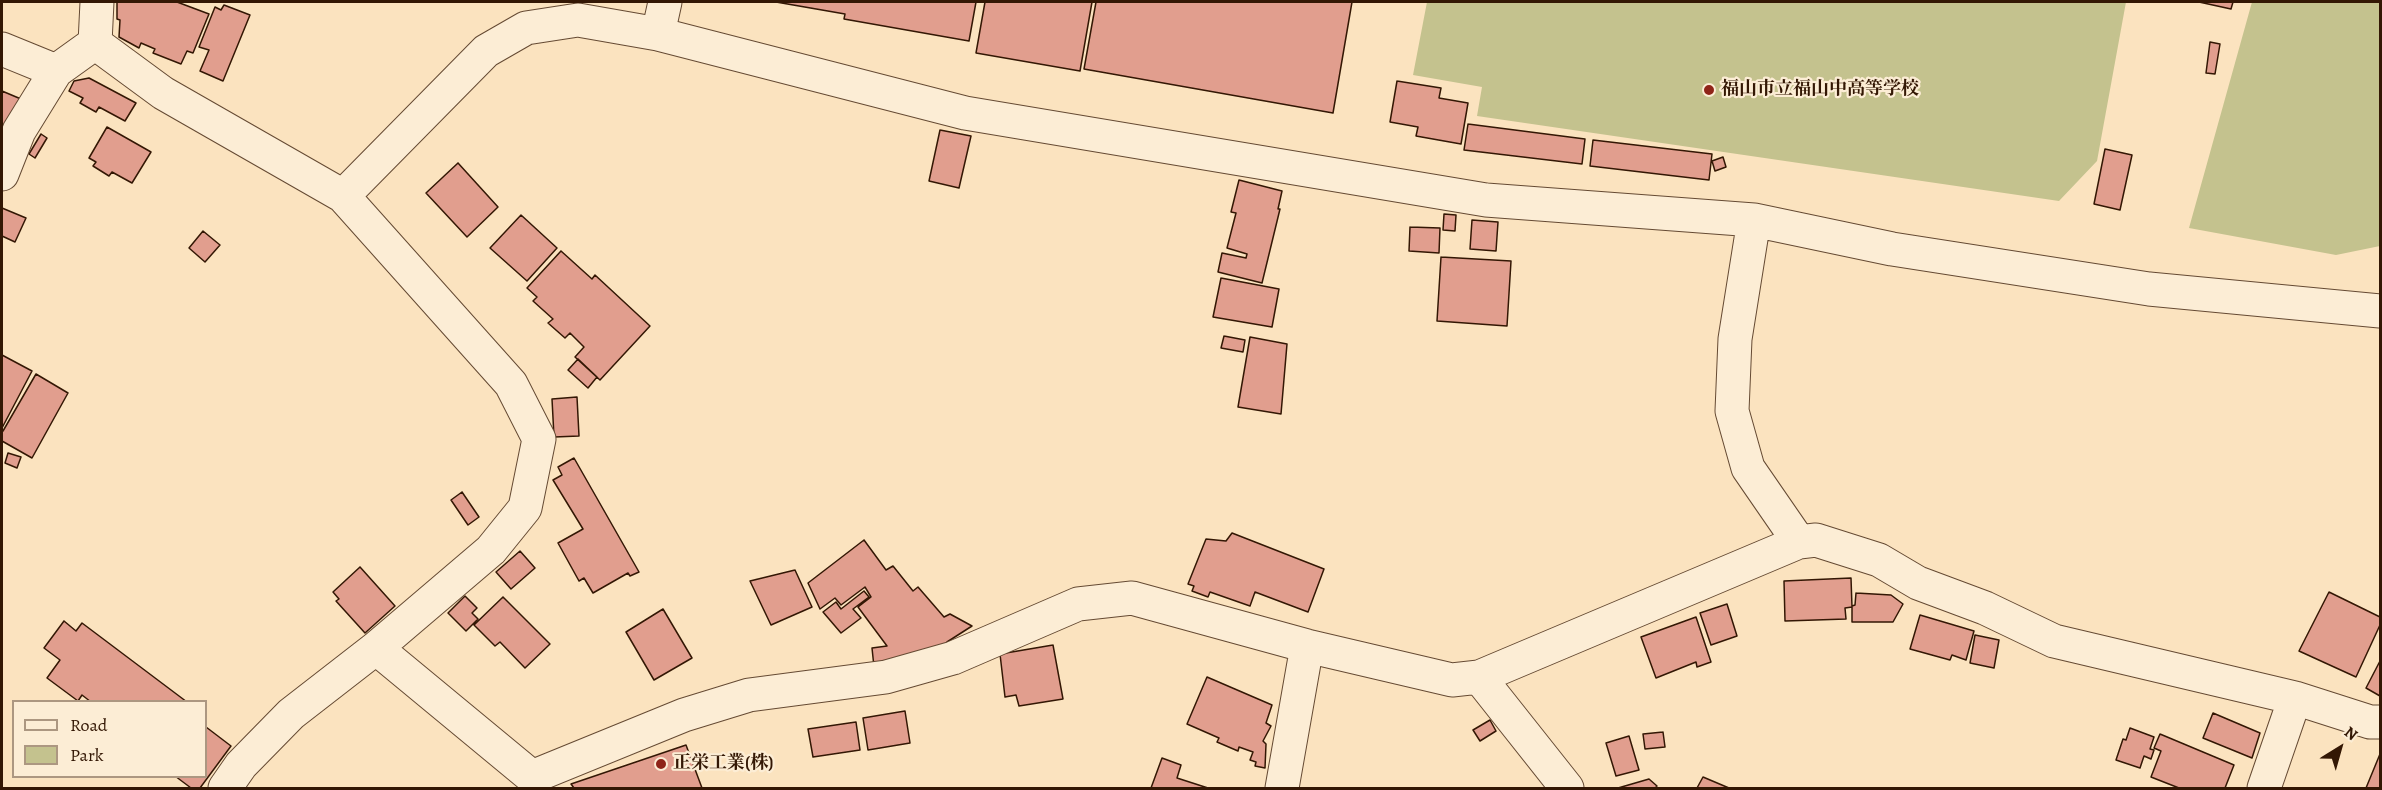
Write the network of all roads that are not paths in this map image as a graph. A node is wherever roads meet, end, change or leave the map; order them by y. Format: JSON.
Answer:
{"nodes":[{"id":1,"x":97,"y":2,"type":"edge"},
{"id":2,"x":665,"y":2,"type":"edge"},
{"id":3,"x":658,"y":34,"type":"junction"},
{"id":4,"x":96,"y":43,"type":"junction"},
{"id":5,"x":2,"y":49,"type":"edge"},
{"id":6,"x":56,"y":71,"type":"junction"},
{"id":7,"x":2,"y":174,"type":"edge"},
{"id":8,"x":343,"y":196,"type":"junction"},
{"id":9,"x":1754,"y":220,"type":"junction"},
{"id":10,"x":2380,"y":311,"type":"edge"},
{"id":11,"x":1799,"y":542,"type":"junction"},
{"id":12,"x":1307,"y":646,"type":"junction"},
{"id":13,"x":376,"y":648,"type":"junction"},
{"id":14,"x":1479,"y":677,"type":"junction"},
{"id":15,"x":2295,"y":698,"type":"junction"},
{"id":16,"x":2380,"y":722,"type":"edge"},
{"id":17,"x":536,"y":783,"type":"edge"},
{"id":18,"x":225,"y":789,"type":"edge"},
{"id":19,"x":1282,"y":789,"type":"edge"},
{"id":20,"x":1567,"y":789,"type":"edge"},
{"id":21,"x":2264,"y":789,"type":"edge"}],
"edges":[{"from":1,"to":4,"type":"street"},
{"from":2,"to":3,"type":"street"},
{"from":3,"to":8,"type":"street"},
{"from":3,"to":9,"type":"street"},
{"from":4,"to":6,"type":"street"},
{"from":4,"to":8,"type":"street"},
{"from":5,"to":6,"type":"street"},
{"from":6,"to":7,"type":"street"},
{"from":8,"to":13,"type":"street"},
{"from":9,"to":10,"type":"street"},
{"from":9,"to":11,"type":"street"},
{"from":11,"to":14,"type":"street"},
{"from":11,"to":15,"type":"street"},
{"from":12,"to":14,"type":"street"},
{"from":12,"to":17,"type":"street"},
{"from":12,"to":19,"type":"street"},
{"from":13,"to":17,"type":"street"},
{"from":13,"to":18,"type":"street"},
{"from":14,"to":20,"type":"street"},
{"from":15,"to":16,"type":"street"},
{"from":15,"to":21,"type":"street"}]}
